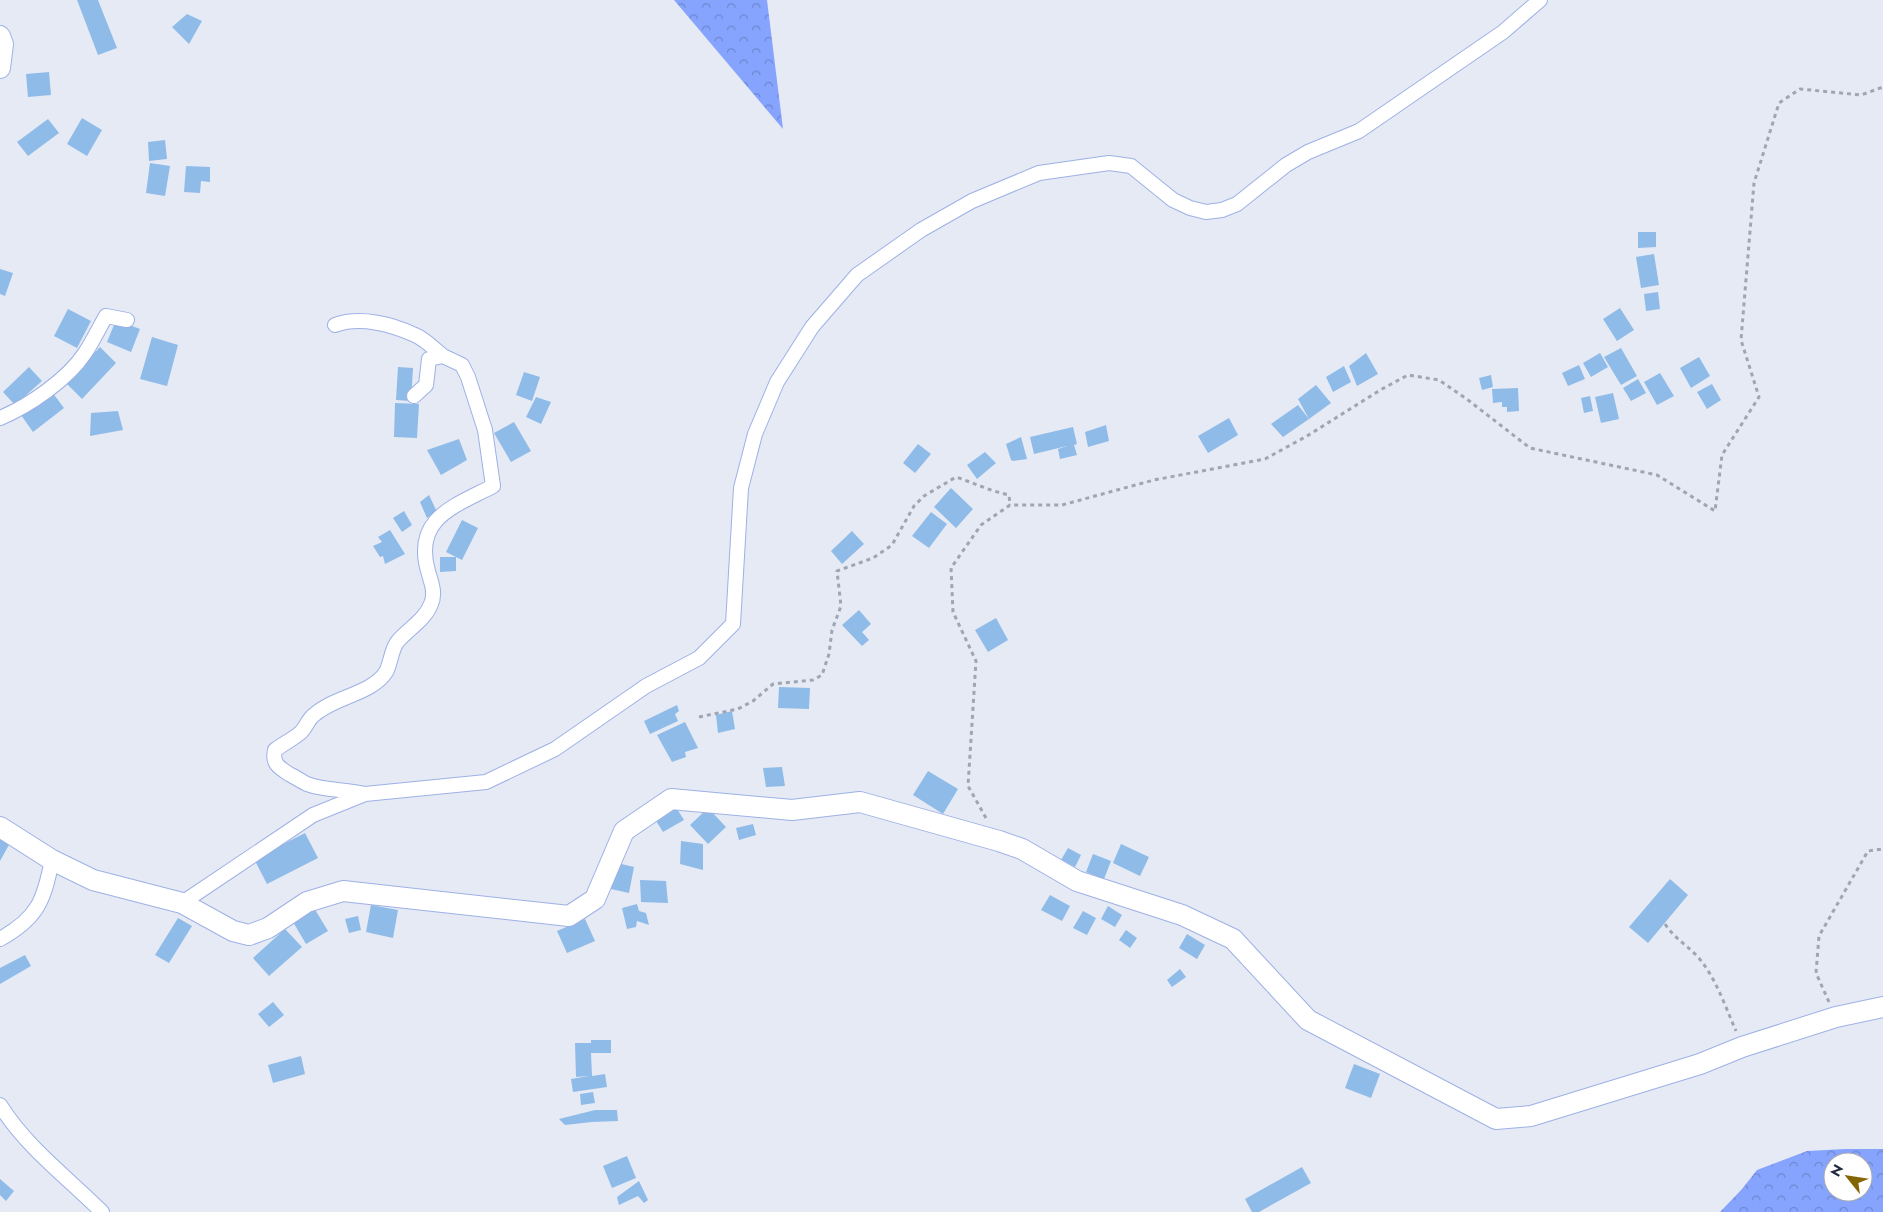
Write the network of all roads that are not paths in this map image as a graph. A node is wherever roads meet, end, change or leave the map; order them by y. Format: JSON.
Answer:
{"nodes":[{"id":1,"x":1540,"y":0,"type":"edge"},
{"id":2,"x":0,"y":36,"type":"edge"},
{"id":3,"x":0,"y":68,"type":"edge"},
{"id":4,"x":127,"y":320,"type":"dead end"},
{"id":5,"x":335,"y":325,"type":"dead end"},
{"id":6,"x":443,"y":356,"type":"junction"},
{"id":7,"x":414,"y":396,"type":"dead end"},
{"id":8,"x":0,"y":418,"type":"edge"},
{"id":9,"x":366,"y":794,"type":"junction"},
{"id":10,"x":0,"y":827,"type":"edge"},
{"id":11,"x":52,"y":860,"type":"junction"},
{"id":12,"x":182,"y":902,"type":"junction"},
{"id":13,"x":0,"y":939,"type":"edge"},
{"id":14,"x":1883,"y":1007,"type":"edge"},
{"id":15,"x":0,"y":1105,"type":"edge"},
{"id":16,"x":102,"y":1212,"type":"edge"}],
"edges":[{"from":1,"to":9,"type":"street"},
{"from":2,"to":3,"type":"main road"},
{"from":4,"to":8,"type":"street"},
{"from":5,"to":6,"type":"street"},
{"from":6,"to":7,"type":"street"},
{"from":6,"to":9,"type":"street"},
{"from":9,"to":12,"type":"street"},
{"from":10,"to":11,"type":"main road"},
{"from":11,"to":12,"type":"main road"},
{"from":11,"to":13,"type":"street"},
{"from":12,"to":14,"type":"main road"},
{"from":15,"to":16,"type":"street"}]}
